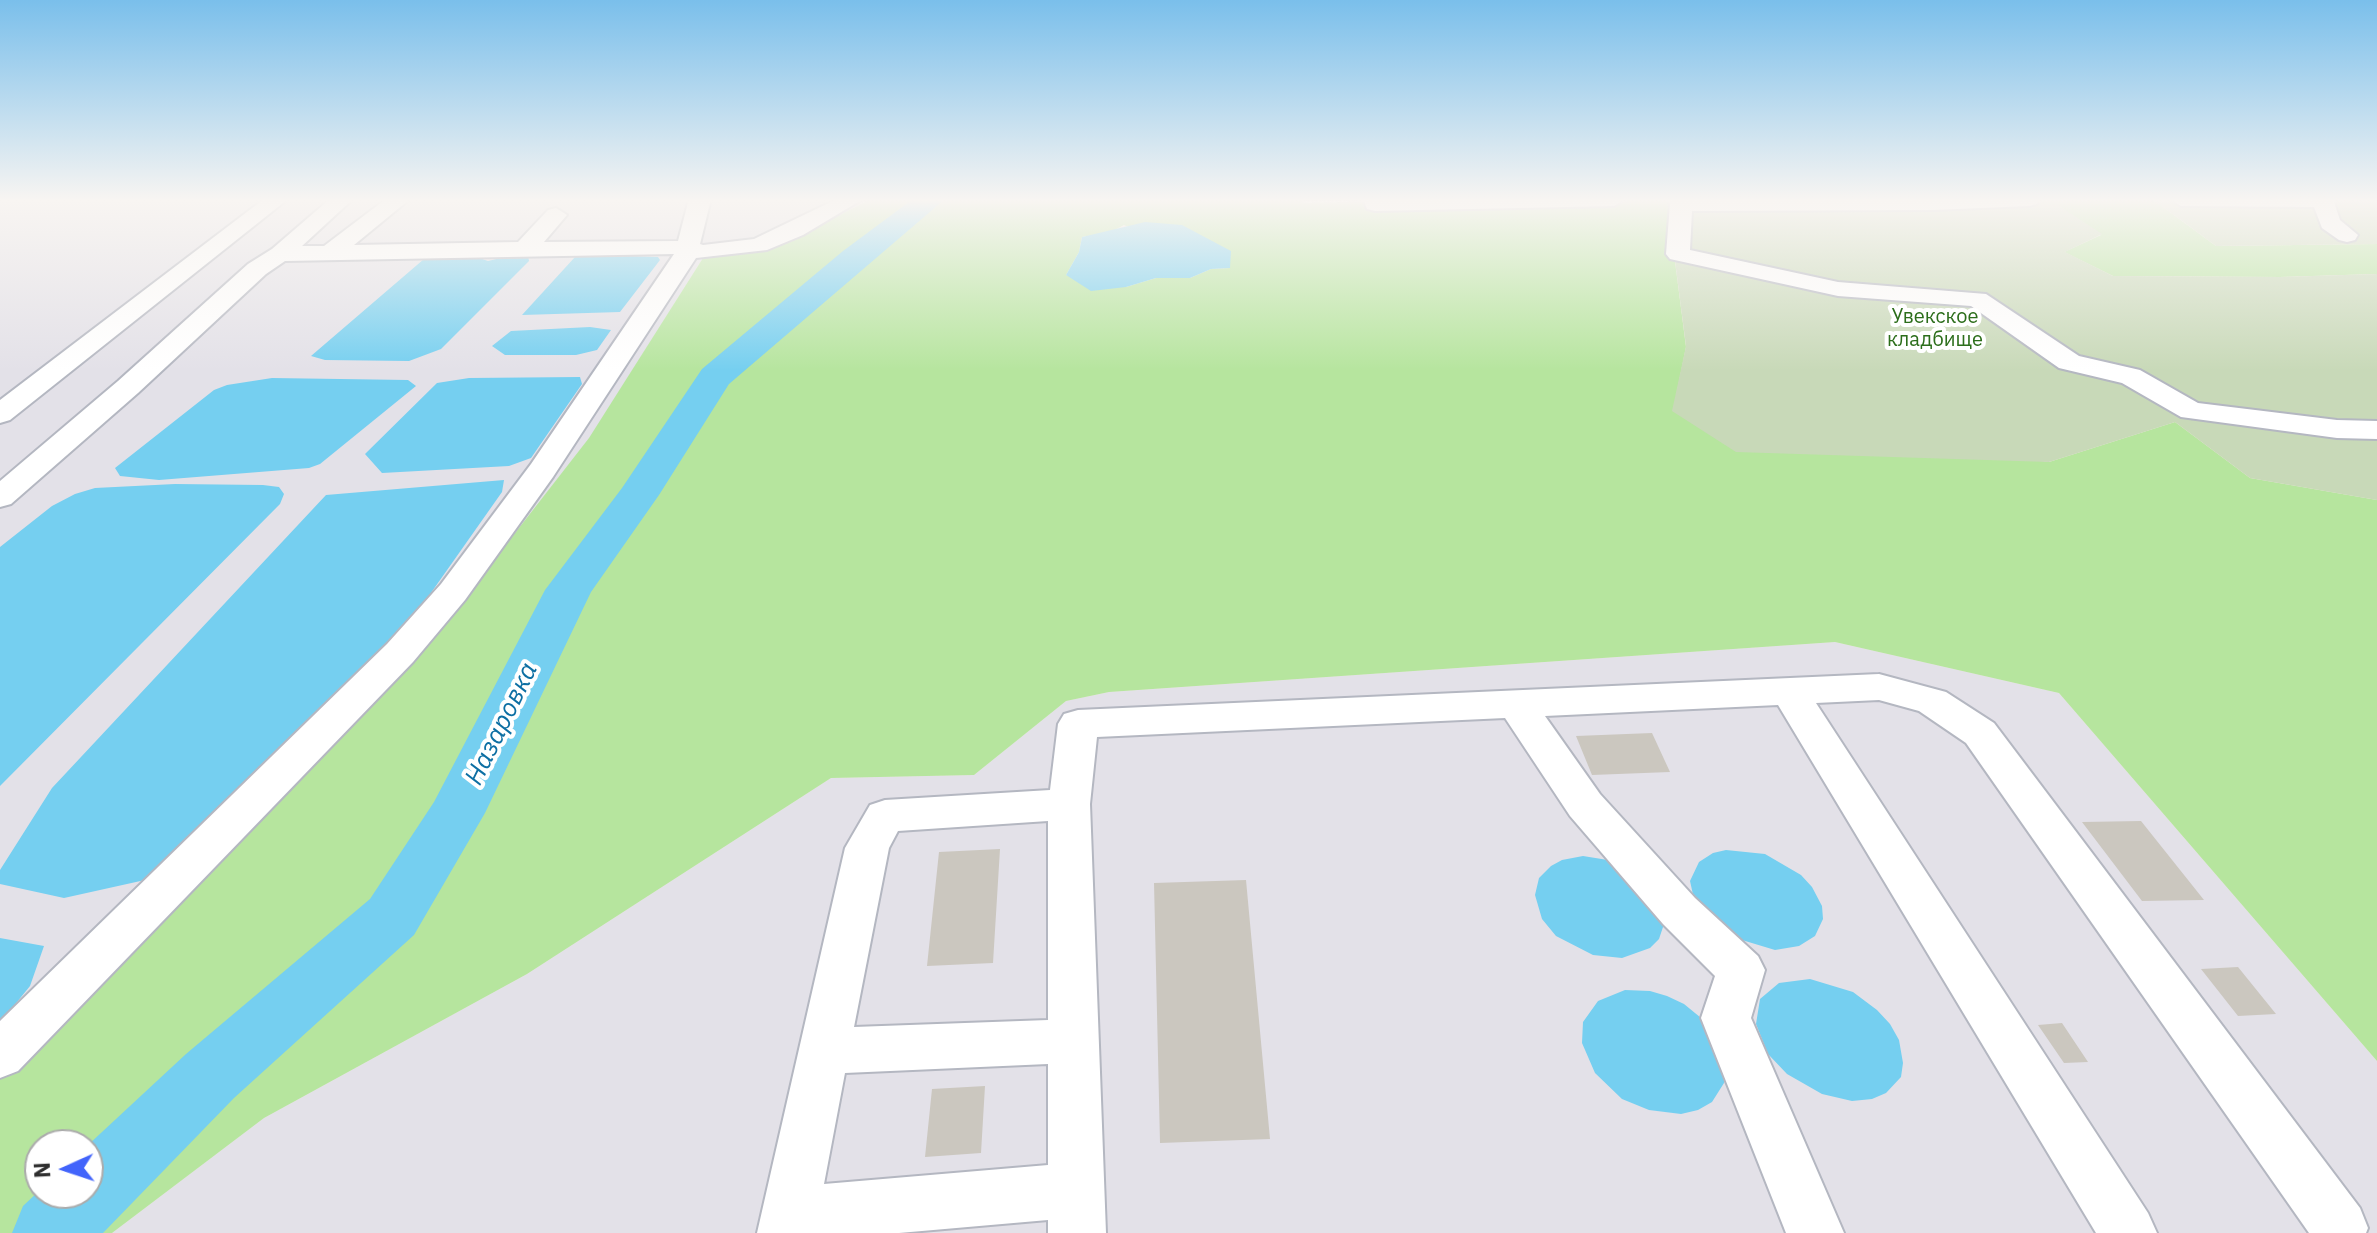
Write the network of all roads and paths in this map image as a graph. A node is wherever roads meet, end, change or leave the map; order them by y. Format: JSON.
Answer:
{"nodes":[{"id":1,"x":203,"y":257,"type":"edge"},
{"id":2,"x":276,"y":257,"type":"edge"},
{"id":3,"x":685,"y":257,"type":"edge"},
{"id":4,"x":1690,"y":257,"type":"edge"},
{"id":5,"x":0,"y":414,"type":"edge"},
{"id":6,"x":2377,"y":430,"type":"edge"},
{"id":7,"x":0,"y":497,"type":"edge"},
{"id":8,"x":1790,"y":693,"type":"junction"},
{"id":9,"x":1517,"y":705,"type":"junction"},
{"id":10,"x":1069,"y":804,"type":"junction"},
{"id":11,"x":1074,"y":1041,"type":"junction"},
{"id":12,"x":826,"y":1051,"type":"junction"},
{"id":13,"x":0,"y":1055,"type":"edge"},
{"id":14,"x":1077,"y":1211,"type":"edge"},
{"id":15,"x":788,"y":1224,"type":"edge"},
{"id":16,"x":2340,"y":1228,"type":"dead end"},
{"id":17,"x":1815,"y":1233,"type":"edge"},
{"id":18,"x":2128,"y":1233,"type":"edge"}],
"edges":[{"from":1,"to":5,"type":"lane"},
{"from":2,"to":7,"type":"lane"},
{"from":3,"to":13,"type":"lane"},
{"from":4,"to":6,"type":"lane"},
{"from":8,"to":9,"type":"lane"},
{"from":8,"to":16,"type":"lane"},
{"from":8,"to":18,"type":"lane"},
{"from":9,"to":10,"type":"lane"},
{"from":9,"to":17,"type":"lane"},
{"from":10,"to":11,"type":"lane"},
{"from":10,"to":12,"type":"lane"},
{"from":11,"to":12,"type":"lane"},
{"from":11,"to":14,"type":"lane"},
{"from":12,"to":15,"type":"lane"},
{"from":14,"to":15,"type":"lane"}]}
